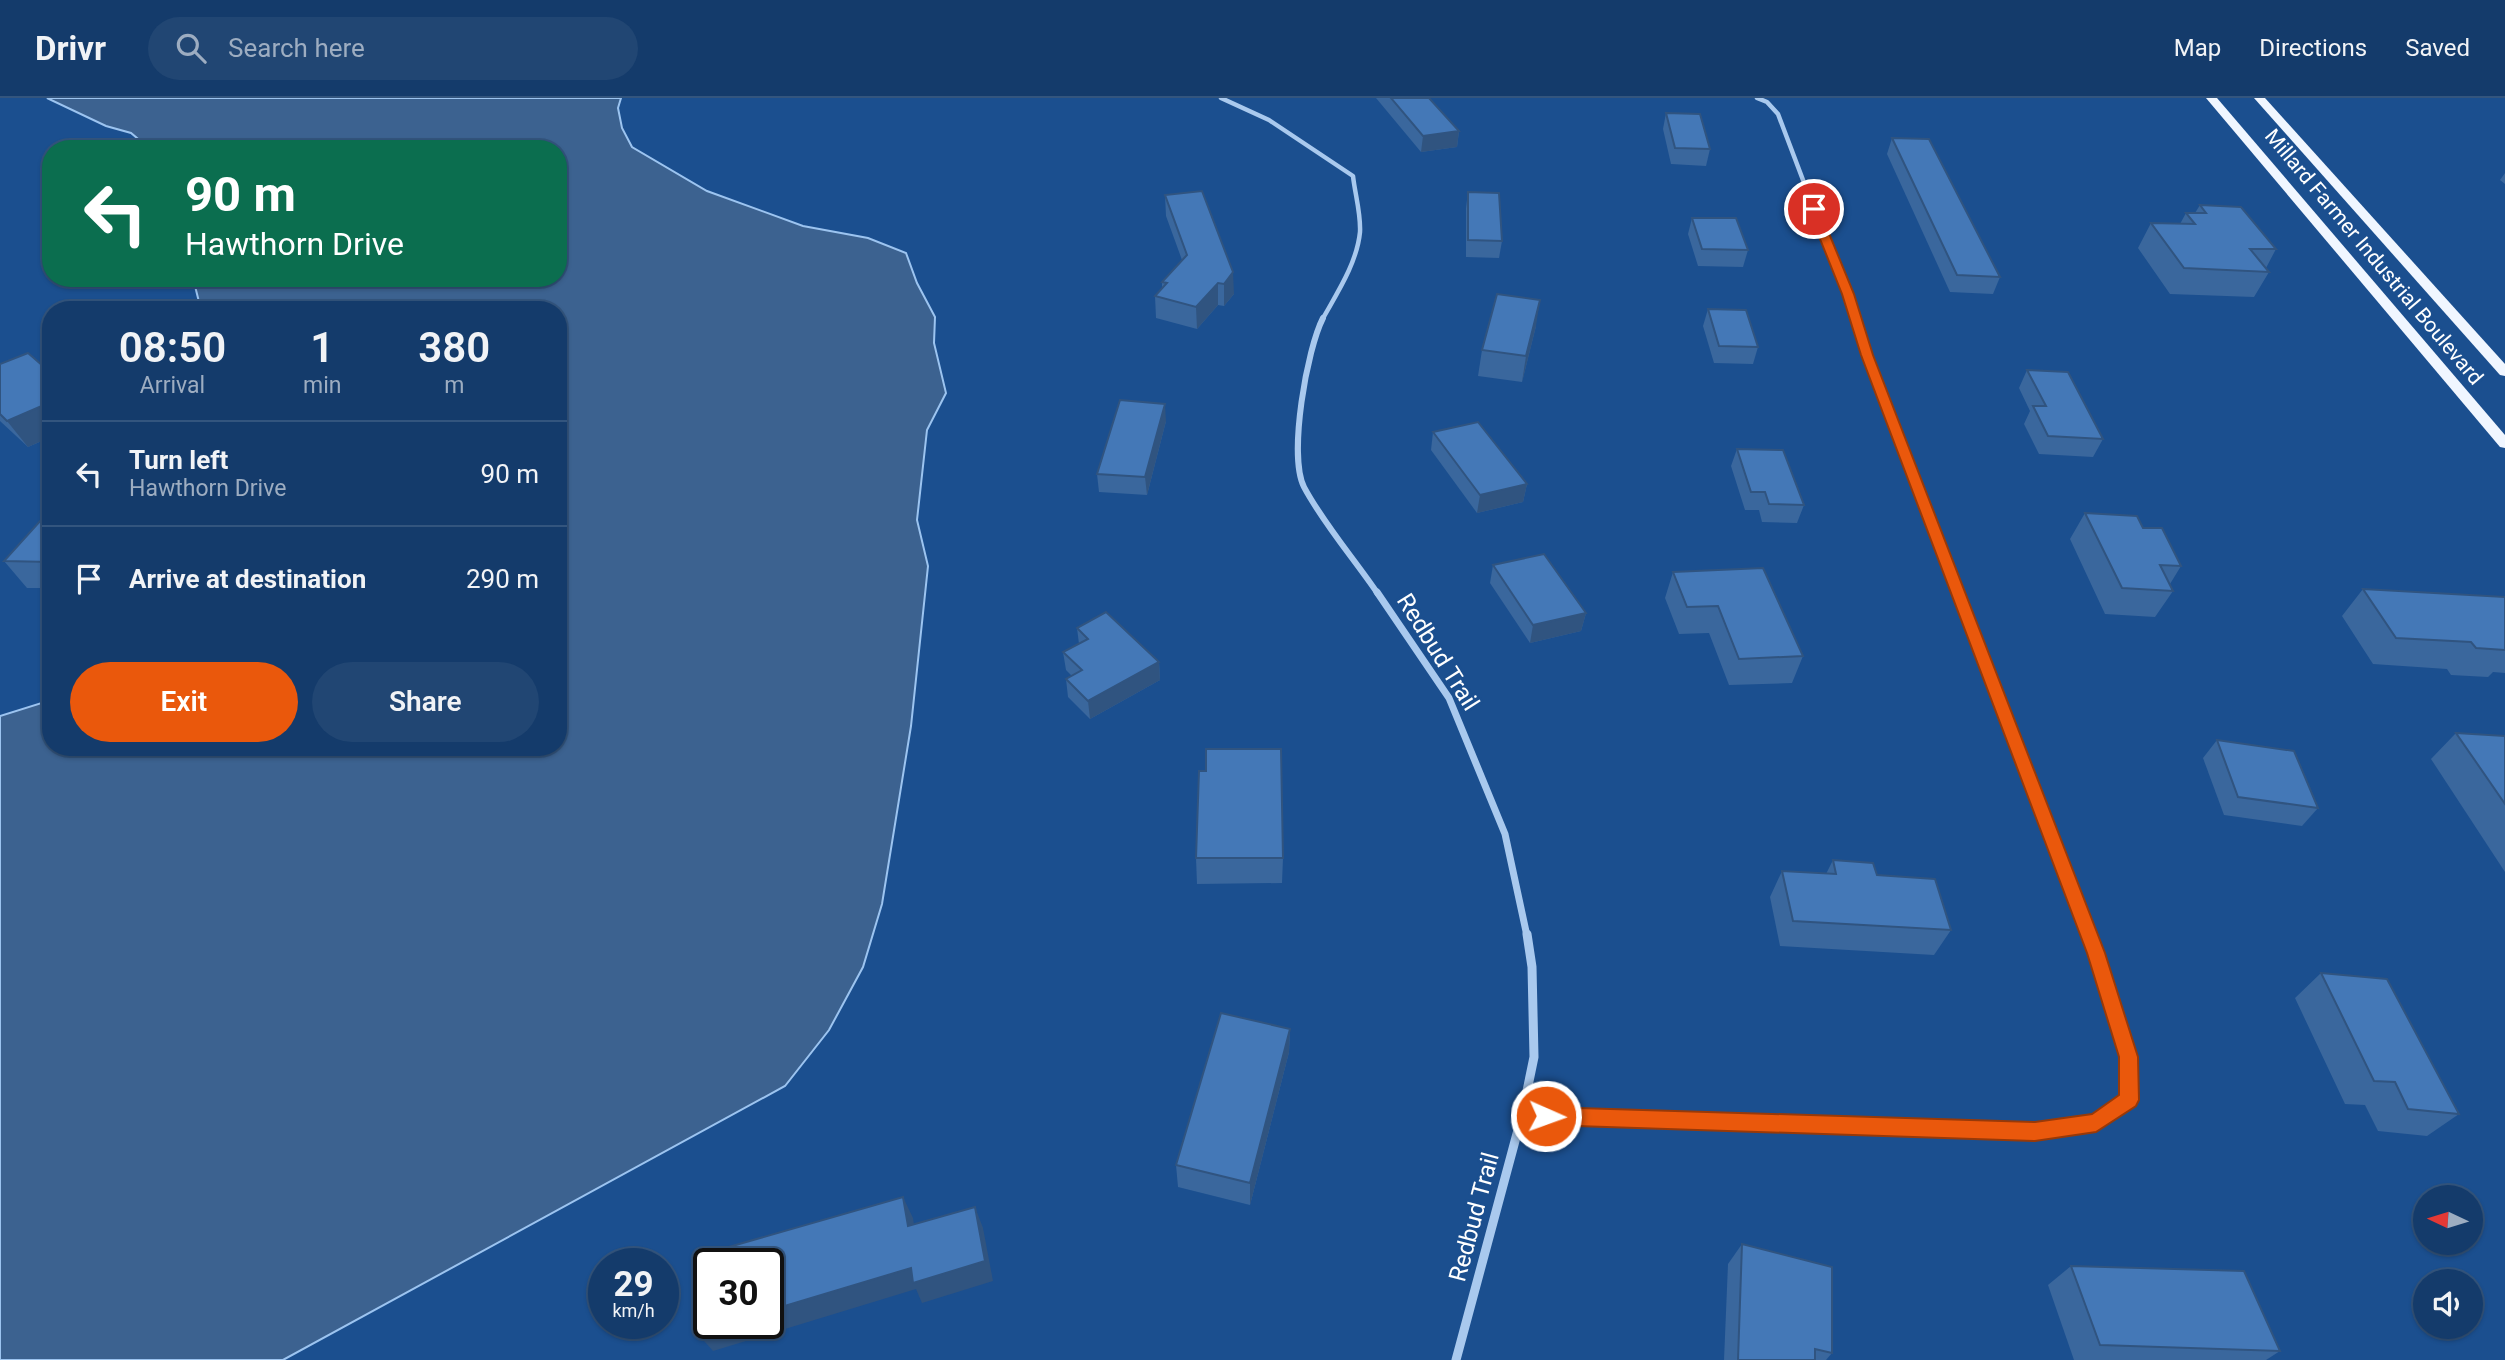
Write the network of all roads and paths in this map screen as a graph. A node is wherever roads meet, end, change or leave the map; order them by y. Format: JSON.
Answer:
{"nodes":[{"id":1,"x":1221,"y":98,"type":"edge"},
{"id":2,"x":1757,"y":98,"type":"edge"},
{"id":3,"x":2211,"y":98,"type":"edge"},
{"id":4,"x":2259,"y":98,"type":"edge"},
{"id":5,"x":1237,"y":99,"type":"edge"},
{"id":6,"x":2505,"y":372,"type":"edge"},
{"id":7,"x":2505,"y":444,"type":"edge"},
{"id":8,"x":1522,"y":1115,"type":"junction"},
{"id":9,"x":1456,"y":1360,"type":"edge"}],
"edges":[{"from":1,"to":5,"type":"street","name":"Redbud Trail"},
{"from":2,"to":8,"type":"street"},
{"from":3,"to":7,"type":"main road","name":"Millard Farmer Industrial Boulevard"},
{"from":4,"to":6,"type":"main road","name":"Millard Farmer Industrial Boulevard"},
{"from":5,"to":8,"type":"street","name":"Redbud Trail"},
{"from":8,"to":9,"type":"street","name":"Redbud Trail"}]}
